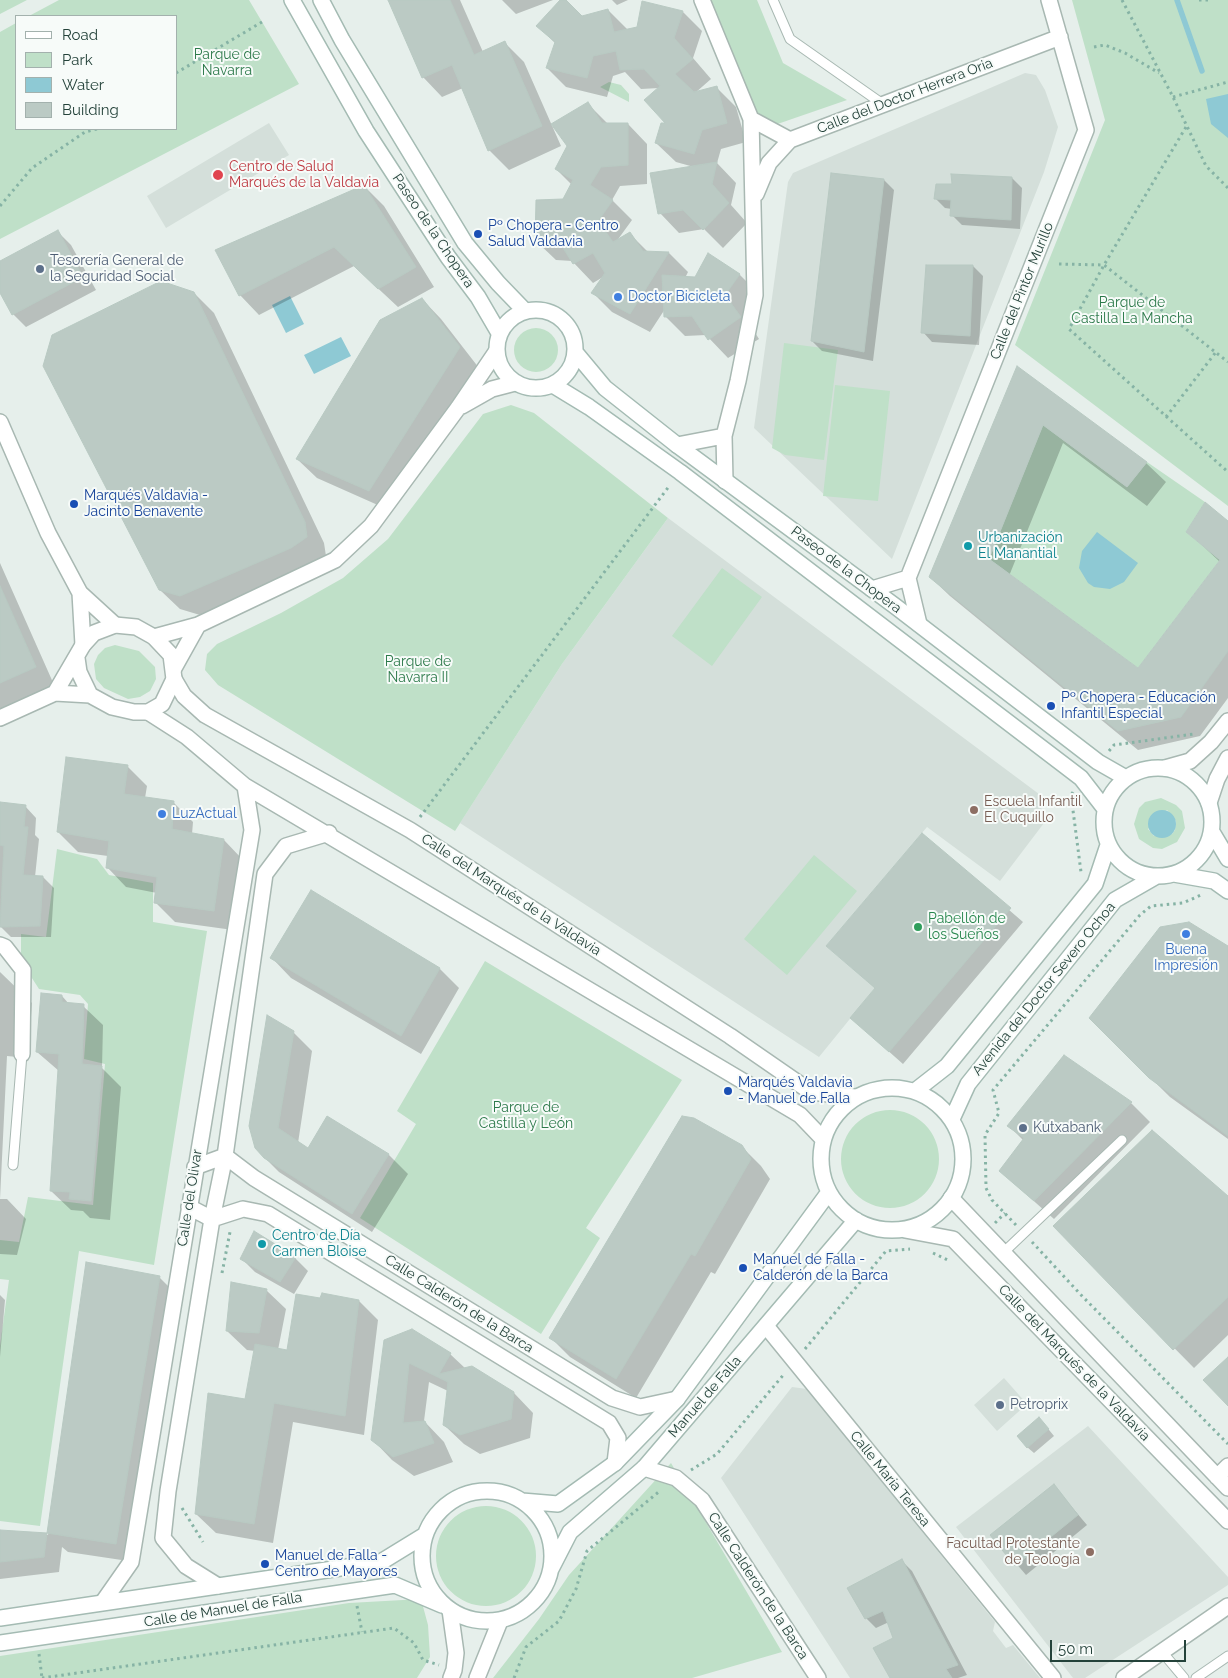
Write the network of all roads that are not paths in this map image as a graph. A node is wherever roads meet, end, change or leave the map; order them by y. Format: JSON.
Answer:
{"nodes":[{"id":1,"x":292,"y":0,"type":"edge"},
{"id":2,"x":321,"y":0,"type":"edge"},
{"id":3,"x":702,"y":0,"type":"edge"},
{"id":4,"x":773,"y":0,"type":"edge"},
{"id":5,"x":1049,"y":0,"type":"edge"},
{"id":6,"x":1060,"y":37,"type":"junction"},
{"id":7,"x":884,"y":105,"type":"junction"},
{"id":8,"x":751,"y":119,"type":"junction"},
{"id":9,"x":790,"y":140,"type":"junction"},
{"id":10,"x":755,"y":197,"type":"junction"},
{"id":11,"x":525,"y":311,"type":"junction"},
{"id":12,"x":499,"y":333,"type":"junction"},
{"id":13,"x":496,"y":352,"type":"junction"},
{"id":14,"x":575,"y":352,"type":"junction"},
{"id":15,"x":515,"y":383,"type":"junction"},
{"id":16,"x":553,"y":385,"type":"junction"},
{"id":17,"x":458,"y":408,"type":"junction"},
{"id":18,"x":0,"y":422,"type":"edge"},
{"id":19,"x":724,"y":436,"type":"junction"},
{"id":20,"x":677,"y":445,"type":"junction"},
{"id":21,"x":726,"y":481,"type":"junction"},
{"id":22,"x":908,"y":578,"type":"junction"},
{"id":23,"x":872,"y":589,"type":"junction"},
{"id":24,"x":80,"y":593,"type":"junction"},
{"id":25,"x":919,"y":624,"type":"junction"},
{"id":26,"x":115,"y":625,"type":"junction"},
{"id":27,"x":198,"y":625,"type":"junction"},
{"id":28,"x":154,"y":637,"type":"junction"},
{"id":29,"x":80,"y":651,"type":"junction"},
{"id":30,"x":174,"y":673,"type":"junction"},
{"id":31,"x":55,"y":694,"type":"junction"},
{"id":32,"x":90,"y":695,"type":"junction"},
{"id":33,"x":148,"y":712,"type":"junction"},
{"id":34,"x":0,"y":718,"type":"edge"},
{"id":35,"x":1228,"y":721,"type":"edge"},
{"id":36,"x":1228,"y":758,"type":"edge"},
{"id":37,"x":1165,"y":768,"type":"junction"},
{"id":38,"x":1126,"y":778,"type":"junction"},
{"id":39,"x":245,"y":786,"type":"junction"},
{"id":40,"x":1209,"y":804,"type":"junction"},
{"id":41,"x":1105,"y":809,"type":"junction"},
{"id":42,"x":1212,"y":832,"type":"junction"},
{"id":43,"x":329,"y":833,"type":"junction"},
{"id":44,"x":1108,"y":845,"type":"junction"},
{"id":45,"x":1228,"y":859,"type":"edge"},
{"id":46,"x":1174,"y":874,"type":"junction"},
{"id":47,"x":1155,"y":877,"type":"junction"},
{"id":48,"x":1228,"y":891,"type":"edge"},
{"id":49,"x":0,"y":944,"type":"edge"},
{"id":50,"x":22,"y":1054,"type":"joint"},
{"id":51,"x":915,"y":1090,"type":"junction"},
{"id":52,"x":855,"y":1097,"type":"junction"},
{"id":53,"x":952,"y":1119,"type":"junction"},
{"id":54,"x":823,"y":1139,"type":"junction"},
{"id":55,"x":1122,"y":1140,"type":"dead end"},
{"id":56,"x":226,"y":1156,"type":"junction"},
{"id":57,"x":13,"y":1166,"type":"dead end"},
{"id":58,"x":195,"y":1167,"type":"junction"},
{"id":59,"x":829,"y":1192,"type":"junction"},
{"id":60,"x":952,"y":1198,"type":"junction"},
{"id":61,"x":189,"y":1206,"type":"junction"},
{"id":62,"x":212,"y":1219,"type":"junction"},
{"id":63,"x":856,"y":1220,"type":"junction"},
{"id":64,"x":905,"y":1230,"type":"junction"},
{"id":65,"x":1004,"y":1252,"type":"junction"},
{"id":66,"x":766,"y":1326,"type":"junction"},
{"id":67,"x":677,"y":1399,"type":"junction"},
{"id":68,"x":615,"y":1463,"type":"junction"},
{"id":69,"x":1228,"y":1466,"type":"edge"},
{"id":70,"x":644,"y":1468,"type":"junction"},
{"id":71,"x":1217,"y":1477,"type":"junction"},
{"id":72,"x":1228,"y":1488,"type":"edge"},
{"id":73,"x":522,"y":1501,"type":"junction"},
{"id":74,"x":1228,"y":1521,"type":"edge"},
{"id":75,"x":425,"y":1535,"type":"junction"},
{"id":76,"x":551,"y":1569,"type":"junction"},
{"id":77,"x":218,"y":1586,"type":"junction"},
{"id":78,"x":103,"y":1602,"type":"junction"},
{"id":79,"x":1228,"y":1606,"type":"edge"},
{"id":80,"x":446,"y":1607,"type":"junction"},
{"id":81,"x":0,"y":1618,"type":"edge"},
{"id":82,"x":500,"y":1621,"type":"junction"},
{"id":83,"x":0,"y":1643,"type":"edge"},
{"id":84,"x":1163,"y":1653,"type":"junction"},
{"id":85,"x":1228,"y":1656,"type":"edge"},
{"id":86,"x":453,"y":1674,"type":"edge"},
{"id":87,"x":477,"y":1678,"type":"edge"},
{"id":88,"x":818,"y":1678,"type":"edge"},
{"id":89,"x":1053,"y":1678,"type":"edge"},
{"id":90,"x":1124,"y":1678,"type":"edge"},
{"id":91,"x":1184,"y":1678,"type":"edge"},
{"id":92,"x":1196,"y":1678,"type":"edge"}],
"edges":[{"from":1,"to":12,"type":"street","name":"Paseo de la Chopera"},
{"from":2,"to":11,"type":"street","name":"Paseo de la Chopera"},
{"from":3,"to":8,"type":"street"},
{"from":4,"to":7,"type":"lane"},
{"from":5,"to":6,"type":"street","name":"Calle del Pintor Murillo"},
{"from":6,"to":7,"type":"street","name":"Calle del Doctor Herrera Oria"},
{"from":6,"to":22,"type":"street","name":"Calle del Pintor Murillo"},
{"from":7,"to":9,"type":"street","name":"Calle del Doctor Herrera Oria"},
{"from":8,"to":9,"type":"street"},
{"from":8,"to":10,"type":"street"},
{"from":9,"to":10,"type":"street"},
{"from":10,"to":19,"type":"street"},
{"from":11,"to":12,"type":"street"},
{"from":11,"to":14,"type":"street"},
{"from":12,"to":13,"type":"street"},
{"from":13,"to":15,"type":"street"},
{"from":13,"to":17,"type":"street"},
{"from":14,"to":16,"type":"street"},
{"from":14,"to":20,"type":"street","name":"Paseo de la Chopera"},
{"from":15,"to":16,"type":"street"},
{"from":15,"to":17,"type":"street"},
{"from":16,"to":41,"type":"street","name":"Paseo de la Chopera"},
{"from":17,"to":27,"type":"street"},
{"from":18,"to":24,"type":"street"},
{"from":19,"to":20,"type":"street"},
{"from":19,"to":21,"type":"street"},
{"from":20,"to":21,"type":"street","name":"Paseo de la Chopera"},
{"from":21,"to":23,"type":"street","name":"Paseo de la Chopera"},
{"from":22,"to":23,"type":"street"},
{"from":22,"to":25,"type":"street"},
{"from":23,"to":25,"type":"street","name":"Paseo de la Chopera"},
{"from":24,"to":26,"type":"street"},
{"from":24,"to":29,"type":"street"},
{"from":25,"to":38,"type":"street","name":"Paseo de la Chopera"},
{"from":26,"to":28,"type":"street"},
{"from":26,"to":29,"type":"street"},
{"from":27,"to":28,"type":"street"},
{"from":27,"to":30,"type":"street"},
{"from":28,"to":30,"type":"street"},
{"from":29,"to":31,"type":"street"},
{"from":29,"to":32,"type":"street"},
{"from":30,"to":33,"type":"street"},
{"from":30,"to":52,"type":"street","name":"Calle del Marqués de la Valdavia"},
{"from":31,"to":32,"type":"street"},
{"from":31,"to":34,"type":"street"},
{"from":32,"to":33,"type":"street"},
{"from":33,"to":39,"type":"street"},
{"from":35,"to":37,"type":"street"},
{"from":36,"to":40,"type":"street"},
{"from":37,"to":38,"type":"street"},
{"from":37,"to":40,"type":"street"},
{"from":38,"to":41,"type":"street"},
{"from":39,"to":43,"type":"street"},
{"from":39,"to":58,"type":"street","name":"Calle del Olivar"},
{"from":40,"to":42,"type":"street"},
{"from":41,"to":44,"type":"street"},
{"from":42,"to":45,"type":"street"},
{"from":42,"to":46,"type":"street"},
{"from":43,"to":54,"type":"street"},
{"from":43,"to":56,"type":"street","name":"Calle del Olivar"},
{"from":44,"to":47,"type":"street"},
{"from":44,"to":51,"type":"street","name":"Avenida del Doctor Severo Ochoa"},
{"from":46,"to":47,"type":"street"},
{"from":46,"to":48,"type":"street"},
{"from":47,"to":53,"type":"street","name":"Avenida del Doctor Severo Ochoa"},
{"from":49,"to":50,"type":"street"},
{"from":50,"to":57,"type":"lane"},
{"from":51,"to":52,"type":"street"},
{"from":51,"to":53,"type":"street"},
{"from":52,"to":54,"type":"street"},
{"from":53,"to":60,"type":"street"},
{"from":54,"to":59,"type":"street"},
{"from":55,"to":65,"type":"lane"},
{"from":56,"to":58,"type":"street"},
{"from":56,"to":62,"type":"street","name":"Calle del Olivar"},
{"from":56,"to":67,"type":"street","name":"Calle Calderón de la Barca"},
{"from":58,"to":61,"type":"street","name":"Calle del Olivar"},
{"from":59,"to":63,"type":"street"},
{"from":59,"to":67,"type":"street","name":"Manuel de Falla"},
{"from":60,"to":64,"type":"street"},
{"from":60,"to":65,"type":"street","name":"Calle del Marqués de la Valdavia"},
{"from":61,"to":62,"type":"street"},
{"from":61,"to":78,"type":"street","name":"Calle del Olivar"},
{"from":62,"to":68,"type":"street","name":"Calle Calderón de la Barca"},
{"from":62,"to":77,"type":"street","name":"Calle del Olivar"},
{"from":63,"to":64,"type":"street"},
{"from":63,"to":66,"type":"street","name":"Manuel de Falla"},
{"from":64,"to":74,"type":"street","name":"Calle del Marqués de la Valdavia"},
{"from":65,"to":71,"type":"street","name":"Calle del Marqués de la Valdavia"},
{"from":66,"to":70,"type":"street","name":"Manuel de Falla"},
{"from":66,"to":89,"type":"street","name":"Calle María Teresa"},
{"from":67,"to":68,"type":"street","name":"Manuel de Falla"},
{"from":68,"to":73,"type":"street","name":"Manuel de Falla"},
{"from":69,"to":71,"type":"street"},
{"from":70,"to":76,"type":"street","name":"Manuel de Falla"},
{"from":70,"to":88,"type":"street","name":"Calle Calderón de la Barca"},
{"from":71,"to":72,"type":"street","name":"Calle del Marqués de la Valdavia"},
{"from":73,"to":75,"type":"street"},
{"from":73,"to":76,"type":"street"},
{"from":75,"to":77,"type":"street","name":"Calle de Manuel de Falla"},
{"from":75,"to":80,"type":"street"},
{"from":76,"to":82,"type":"street"},
{"from":77,"to":78,"type":"street","name":"Calle de Manuel de Falla"},
{"from":78,"to":81,"type":"street","name":"Calle de Manuel de Falla"},
{"from":79,"to":84,"type":"street"},
{"from":80,"to":82,"type":"street"},
{"from":80,"to":83,"type":"street","name":"Calle de Manuel de Falla"},
{"from":80,"to":86,"type":"street"},
{"from":82,"to":87,"type":"street"},
{"from":84,"to":90,"type":"street"},
{"from":84,"to":91,"type":"lane"},
{"from":85,"to":92,"type":"lane"}]}
